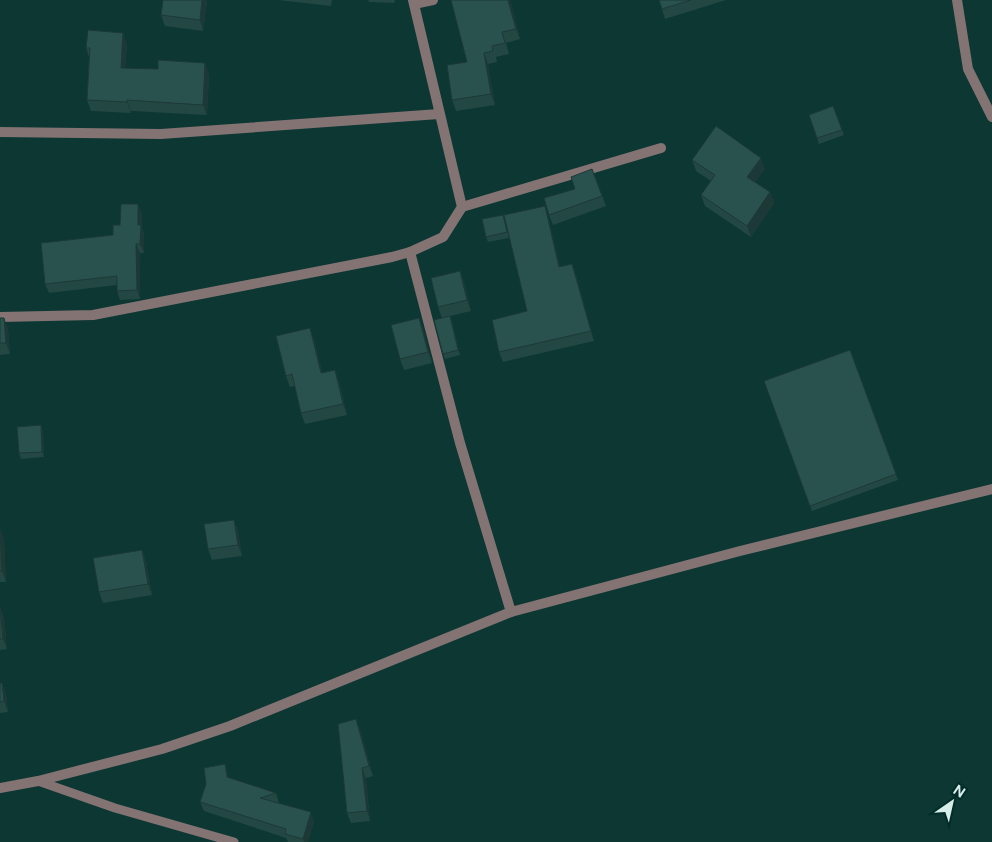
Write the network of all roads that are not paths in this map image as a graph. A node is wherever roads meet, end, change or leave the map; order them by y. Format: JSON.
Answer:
{"nodes":[{"id":1,"x":433,"y":0,"type":"edge"},
{"id":2,"x":957,"y":0,"type":"edge"},
{"id":3,"x":414,"y":2,"type":"edge"},
{"id":4,"x":439,"y":114,"type":"junction"},
{"id":5,"x":992,"y":117,"type":"edge"},
{"id":6,"x":0,"y":132,"type":"edge"},
{"id":7,"x":661,"y":148,"type":"dead end"},
{"id":8,"x":462,"y":207,"type":"junction"},
{"id":9,"x":410,"y":252,"type":"junction"},
{"id":10,"x":0,"y":317,"type":"edge"},
{"id":11,"x":992,"y":489,"type":"edge"},
{"id":12,"x":511,"y":612,"type":"junction"},
{"id":13,"x":38,"y":781,"type":"junction"},
{"id":14,"x":0,"y":788,"type":"edge"},
{"id":15,"x":234,"y":842,"type":"edge"}],
"edges":[{"from":1,"to":3,"type":"street"},
{"from":2,"to":5,"type":"street"},
{"from":3,"to":4,"type":"street"},
{"from":4,"to":6,"type":"street"},
{"from":4,"to":8,"type":"street"},
{"from":7,"to":8,"type":"street"},
{"from":8,"to":9,"type":"street"},
{"from":9,"to":10,"type":"street"},
{"from":9,"to":12,"type":"street"},
{"from":11,"to":12,"type":"street"},
{"from":12,"to":13,"type":"street"},
{"from":13,"to":14,"type":"street"},
{"from":13,"to":15,"type":"lane"}]}
